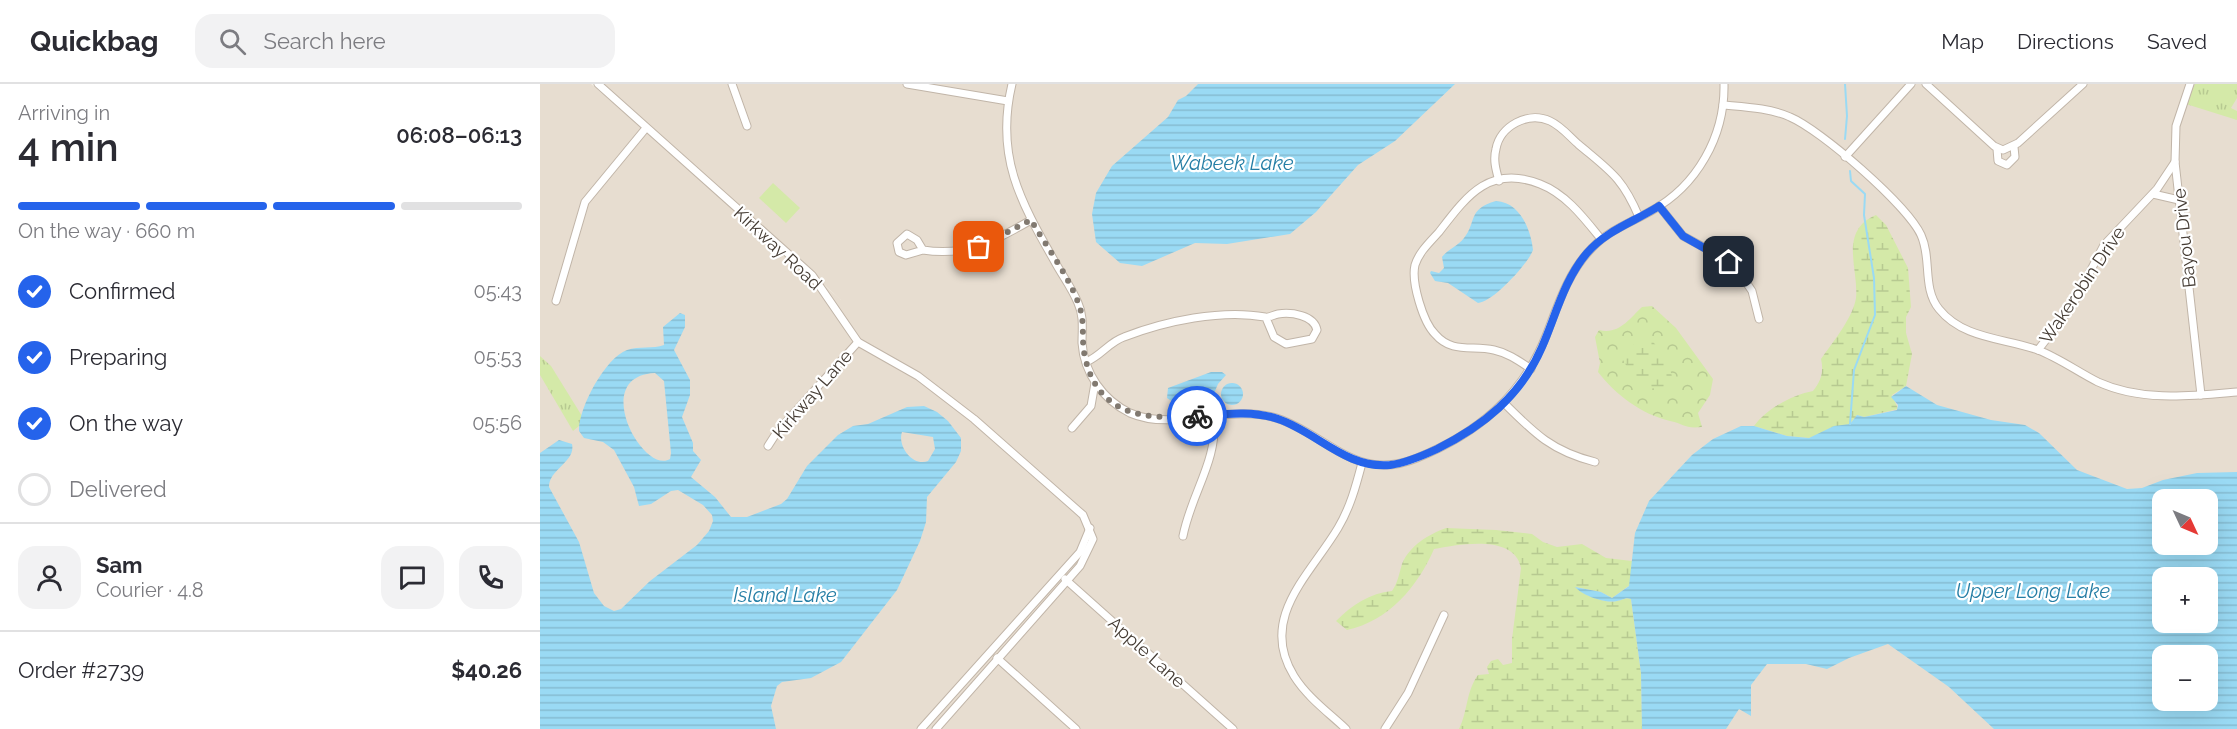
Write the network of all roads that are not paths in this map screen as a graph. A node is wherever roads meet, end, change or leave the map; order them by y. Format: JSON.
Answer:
{"nodes":[{"id":1,"x":598,"y":84,"type":"edge"},
{"id":2,"x":732,"y":84,"type":"edge"},
{"id":3,"x":907,"y":84,"type":"edge"},
{"id":4,"x":1012,"y":84,"type":"edge"},
{"id":5,"x":1724,"y":84,"type":"edge"},
{"id":6,"x":1911,"y":84,"type":"edge"},
{"id":7,"x":1926,"y":84,"type":"edge"},
{"id":8,"x":2083,"y":84,"type":"edge"},
{"id":9,"x":2190,"y":84,"type":"edge"},
{"id":10,"x":1008,"y":101,"type":"junction"},
{"id":11,"x":1723,"y":105,"type":"junction"},
{"id":12,"x":747,"y":126,"type":"dead end"},
{"id":13,"x":646,"y":128,"type":"junction"},
{"id":14,"x":2014,"y":147,"type":"junction"},
{"id":15,"x":1997,"y":148,"type":"junction"},
{"id":16,"x":1845,"y":157,"type":"junction"},
{"id":17,"x":2175,"y":162,"type":"junction"},
{"id":18,"x":1499,"y":181,"type":"junction"},
{"id":19,"x":2152,"y":194,"type":"junction"},
{"id":20,"x":2179,"y":200,"type":"junction"},
{"id":21,"x":1659,"y":206,"type":"junction"},
{"id":22,"x":1639,"y":217,"type":"junction"},
{"id":23,"x":1031,"y":220,"type":"junction"},
{"id":24,"x":1601,"y":239,"type":"junction"},
{"id":25,"x":923,"y":250,"type":"dead end"},
{"id":26,"x":556,"y":301,"type":"dead end"},
{"id":27,"x":1266,"y":318,"type":"junction"},
{"id":28,"x":1759,"y":319,"type":"dead end"},
{"id":29,"x":858,"y":342,"type":"junction"},
{"id":30,"x":2038,"y":350,"type":"junction"},
{"id":31,"x":1086,"y":362,"type":"junction"},
{"id":32,"x":1531,"y":369,"type":"junction"},
{"id":33,"x":1095,"y":383,"type":"junction"},
{"id":34,"x":2237,"y":392,"type":"edge"},
{"id":35,"x":2200,"y":395,"type":"junction"},
{"id":36,"x":1504,"y":404,"type":"junction"},
{"id":37,"x":1215,"y":415,"type":"junction"},
{"id":38,"x":1072,"y":428,"type":"dead end"},
{"id":39,"x":768,"y":446,"type":"dead end"},
{"id":40,"x":1595,"y":462,"type":"dead end"},
{"id":41,"x":1362,"y":463,"type":"junction"},
{"id":42,"x":1090,"y":528,"type":"junction"},
{"id":43,"x":1183,"y":536,"type":"dead end"},
{"id":44,"x":1061,"y":575,"type":"junction"},
{"id":45,"x":1067,"y":581,"type":"junction"},
{"id":46,"x":1444,"y":615,"type":"dead end"},
{"id":47,"x":991,"y":653,"type":"junction"},
{"id":48,"x":999,"y":660,"type":"junction"},
{"id":49,"x":921,"y":729,"type":"edge"},
{"id":50,"x":936,"y":729,"type":"edge"},
{"id":51,"x":1076,"y":729,"type":"edge"},
{"id":52,"x":1233,"y":729,"type":"edge"},
{"id":53,"x":1346,"y":729,"type":"edge"},
{"id":54,"x":1385,"y":729,"type":"edge"}],
"edges":[{"from":1,"to":13,"type":"street","name":"Kirkway Road"},
{"from":2,"to":12,"type":"street"},
{"from":3,"to":10,"type":"street"},
{"from":4,"to":10,"type":"street"},
{"from":5,"to":11,"type":"street"},
{"from":6,"to":16,"type":"street"},
{"from":7,"to":15,"type":"street"},
{"from":8,"to":14,"type":"street"},
{"from":9,"to":17,"type":"street","name":"Bayou Drive"},
{"from":10,"to":23,"type":"street"},
{"from":11,"to":16,"type":"street"},
{"from":11,"to":21,"type":"street"},
{"from":13,"to":26,"type":"street"},
{"from":13,"to":29,"type":"street","name":"Kirkway Road"},
{"from":14,"to":15,"type":"street"},
{"from":14,"to":15,"type":"street"},
{"from":16,"to":30,"type":"street"},
{"from":17,"to":19,"type":"street","name":"Wakerobin Drive"},
{"from":17,"to":20,"type":"street","name":"Bayou Drive"},
{"from":18,"to":22,"type":"street"},
{"from":18,"to":24,"type":"street"},
{"from":18,"to":32,"type":"street"},
{"from":19,"to":20,"type":"street"},
{"from":19,"to":30,"type":"street","name":"Wakerobin Drive"},
{"from":20,"to":35,"type":"street","name":"Bayou Drive"},
{"from":21,"to":22,"type":"street"},
{"from":21,"to":28,"type":"street"},
{"from":22,"to":24,"type":"street"},
{"from":23,"to":25,"type":"street"},
{"from":23,"to":31,"type":"street"},
{"from":24,"to":32,"type":"street"},
{"from":27,"to":27,"type":"street"},
{"from":27,"to":31,"type":"street"},
{"from":29,"to":39,"type":"street","name":"Kirkway Lane"},
{"from":29,"to":42,"type":"street","name":"Kirkway Road"},
{"from":30,"to":35,"type":"street"},
{"from":31,"to":33,"type":"street"},
{"from":32,"to":36,"type":"street"},
{"from":33,"to":37,"type":"street"},
{"from":33,"to":38,"type":"street"},
{"from":34,"to":35,"type":"street"},
{"from":36,"to":40,"type":"street"},
{"from":36,"to":41,"type":"street"},
{"from":37,"to":41,"type":"street"},
{"from":37,"to":43,"type":"street"},
{"from":41,"to":53,"type":"street"},
{"from":42,"to":44,"type":"street"},
{"from":42,"to":45,"type":"street"},
{"from":44,"to":45,"type":"street","name":"Apple Lane"},
{"from":44,"to":47,"type":"street"},
{"from":45,"to":48,"type":"street"},
{"from":45,"to":52,"type":"street","name":"Apple Lane"},
{"from":46,"to":54,"type":"street"},
{"from":47,"to":48,"type":"street"},
{"from":47,"to":49,"type":"street"},
{"from":48,"to":50,"type":"street"},
{"from":48,"to":51,"type":"street"}]}
